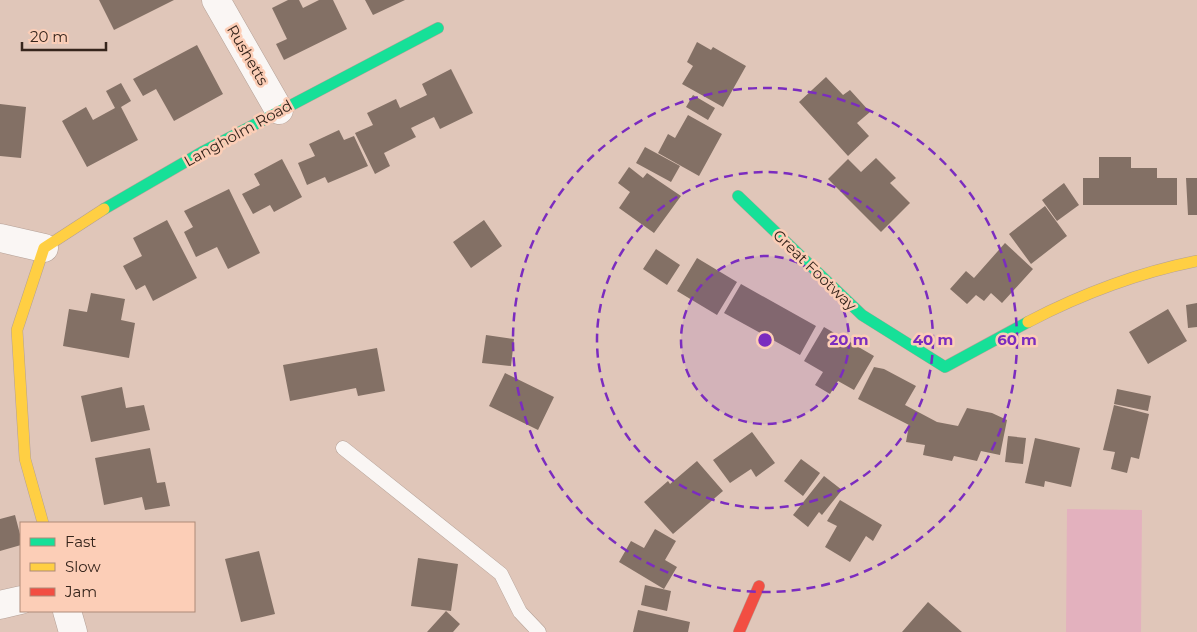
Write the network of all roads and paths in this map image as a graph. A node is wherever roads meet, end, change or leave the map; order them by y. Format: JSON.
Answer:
{"nodes":[{"id":1,"x":216,"y":0,"type":"edge"},
{"id":2,"x":438,"y":28,"type":"dead end"},
{"id":3,"x":279,"y":110,"type":"junction"},
{"id":4,"x":738,"y":196,"type":"dead end"},
{"id":5,"x":0,"y":238,"type":"edge"},
{"id":6,"x":44,"y":248,"type":"junction"},
{"id":7,"x":1197,"y":261,"type":"edge"},
{"id":8,"x":343,"y":448,"type":"dead end"},
{"id":9,"x":43,"y":522,"type":"edge"},
{"id":10,"x":759,"y":586,"type":"dead end"},
{"id":11,"x":20,"y":600,"type":"edge"},
{"id":12,"x":0,"y":606,"type":"edge"},
{"id":13,"x":68,"y":612,"type":"edge"},
{"id":14,"x":73,"y":632,"type":"edge"},
{"id":15,"x":539,"y":632,"type":"edge"},
{"id":16,"x":739,"y":632,"type":"edge"}],
"edges":[{"from":1,"to":3,"type":"street","name":"Rushetts"},
{"from":2,"to":3,"type":"street","name":"Langholm Road"},
{"from":3,"to":6,"type":"street","name":"Langholm Road"},
{"from":4,"to":7,"type":"street","name":"Great Footway"},
{"from":5,"to":6,"type":"street"},
{"from":6,"to":9,"type":"street"},
{"from":8,"to":15,"type":"lane"},
{"from":10,"to":16,"type":"street"},
{"from":11,"to":12,"type":"street"},
{"from":13,"to":14,"type":"street"}]}
